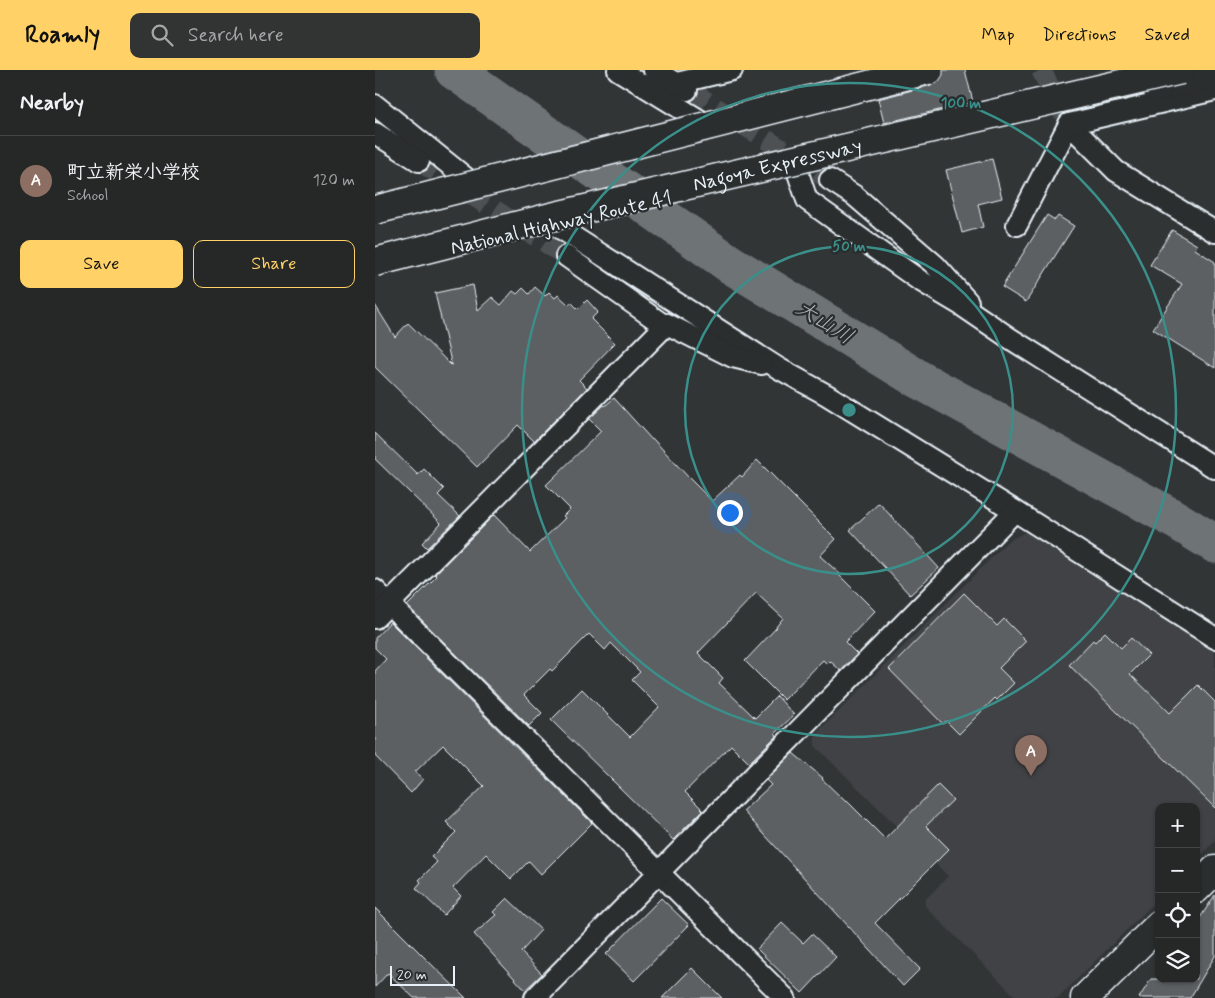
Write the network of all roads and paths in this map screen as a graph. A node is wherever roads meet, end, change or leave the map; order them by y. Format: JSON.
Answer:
{"nodes":[{"id":1,"x":618,"y":70,"type":"edge"},
{"id":2,"x":655,"y":70,"type":"edge"},
{"id":3,"x":732,"y":70,"type":"edge"},
{"id":4,"x":886,"y":70,"type":"edge"},
{"id":5,"x":928,"y":70,"type":"edge"},
{"id":6,"x":1181,"y":70,"type":"edge"},
{"id":7,"x":1215,"y":73,"type":"edge"},
{"id":8,"x":1215,"y":90,"type":"edge"},
{"id":9,"x":375,"y":105,"type":"edge"},
{"id":10,"x":701,"y":121,"type":"junction"},
{"id":11,"x":1069,"y":124,"type":"junction"},
{"id":12,"x":375,"y":133,"type":"edge"},
{"id":13,"x":419,"y":161,"type":"tunnel mouth"},
{"id":14,"x":796,"y":167,"type":"junction"},
{"id":15,"x":466,"y":178,"type":"junction"},
{"id":16,"x":830,"y":180,"type":"tunnel mouth"},
{"id":17,"x":375,"y":199,"type":"edge"},
{"id":18,"x":375,"y":210,"type":"edge"},
{"id":19,"x":562,"y":221,"type":"junction"},
{"id":20,"x":1017,"y":225,"type":"dead end"},
{"id":21,"x":1215,"y":232,"type":"edge"},
{"id":22,"x":566,"y":256,"type":"tunnel mouth"},
{"id":23,"x":375,"y":262,"type":"edge"},
{"id":24,"x":375,"y":267,"type":"edge"},
{"id":25,"x":987,"y":323,"type":"junction"},
{"id":26,"x":665,"y":326,"type":"junction"},
{"id":27,"x":778,"y":368,"type":"junction"},
{"id":28,"x":1215,"y":468,"type":"edge"},
{"id":29,"x":1015,"y":511,"type":"junction"},
{"id":30,"x":380,"y":604,"type":"edge"},
{"id":31,"x":1215,"y":638,"type":"edge"},
{"id":32,"x":1215,"y":870,"type":"edge"},
{"id":33,"x":659,"y":872,"type":"junction"},
{"id":34,"x":1200,"y":884,"type":"edge"},
{"id":35,"x":1155,"y":929,"type":"edge"},
{"id":36,"x":535,"y":998,"type":"edge"},
{"id":37,"x":785,"y":998,"type":"edge"},
{"id":38,"x":1085,"y":998,"type":"edge"}],
"edges":[{"from":1,"to":10,"type":"street"},
{"from":2,"to":3,"type":"street"},
{"from":4,"to":10,"type":"main road"},
{"from":5,"to":18,"type":"main road","bridge":true},
{"from":6,"to":23,"type":"main road","name":"Nagoya Expressway","bridge":true},
{"from":7,"to":14,"type":"main road","name":"National Highway Route 41"},
{"from":8,"to":11,"type":"street"},
{"from":9,"to":15,"type":"street"},
{"from":10,"to":15,"type":"main road"},
{"from":11,"to":20,"type":"street"},
{"from":11,"to":21,"type":"street"},
{"from":12,"to":13,"type":"street"},
{"from":14,"to":19,"type":"main road","name":"National Highway Route 41"},
{"from":14,"to":25,"type":"street"},
{"from":15,"to":17,"type":"main road"},
{"from":16,"to":25,"type":"street"},
{"from":19,"to":24,"type":"main road","name":"National Highway Route 41"},
{"from":19,"to":27,"type":"street"},
{"from":22,"to":26,"type":"street"},
{"from":25,"to":28,"type":"street"},
{"from":26,"to":27,"type":"street"},
{"from":26,"to":30,"type":"street"},
{"from":27,"to":29,"type":"street"},
{"from":29,"to":31,"type":"street"},
{"from":29,"to":33,"type":"street"},
{"from":30,"to":33,"type":"street"},
{"from":32,"to":34,"type":"main road"},
{"from":33,"to":36,"type":"street"},
{"from":33,"to":37,"type":"street"},
{"from":35,"to":38,"type":"main road"}]}
